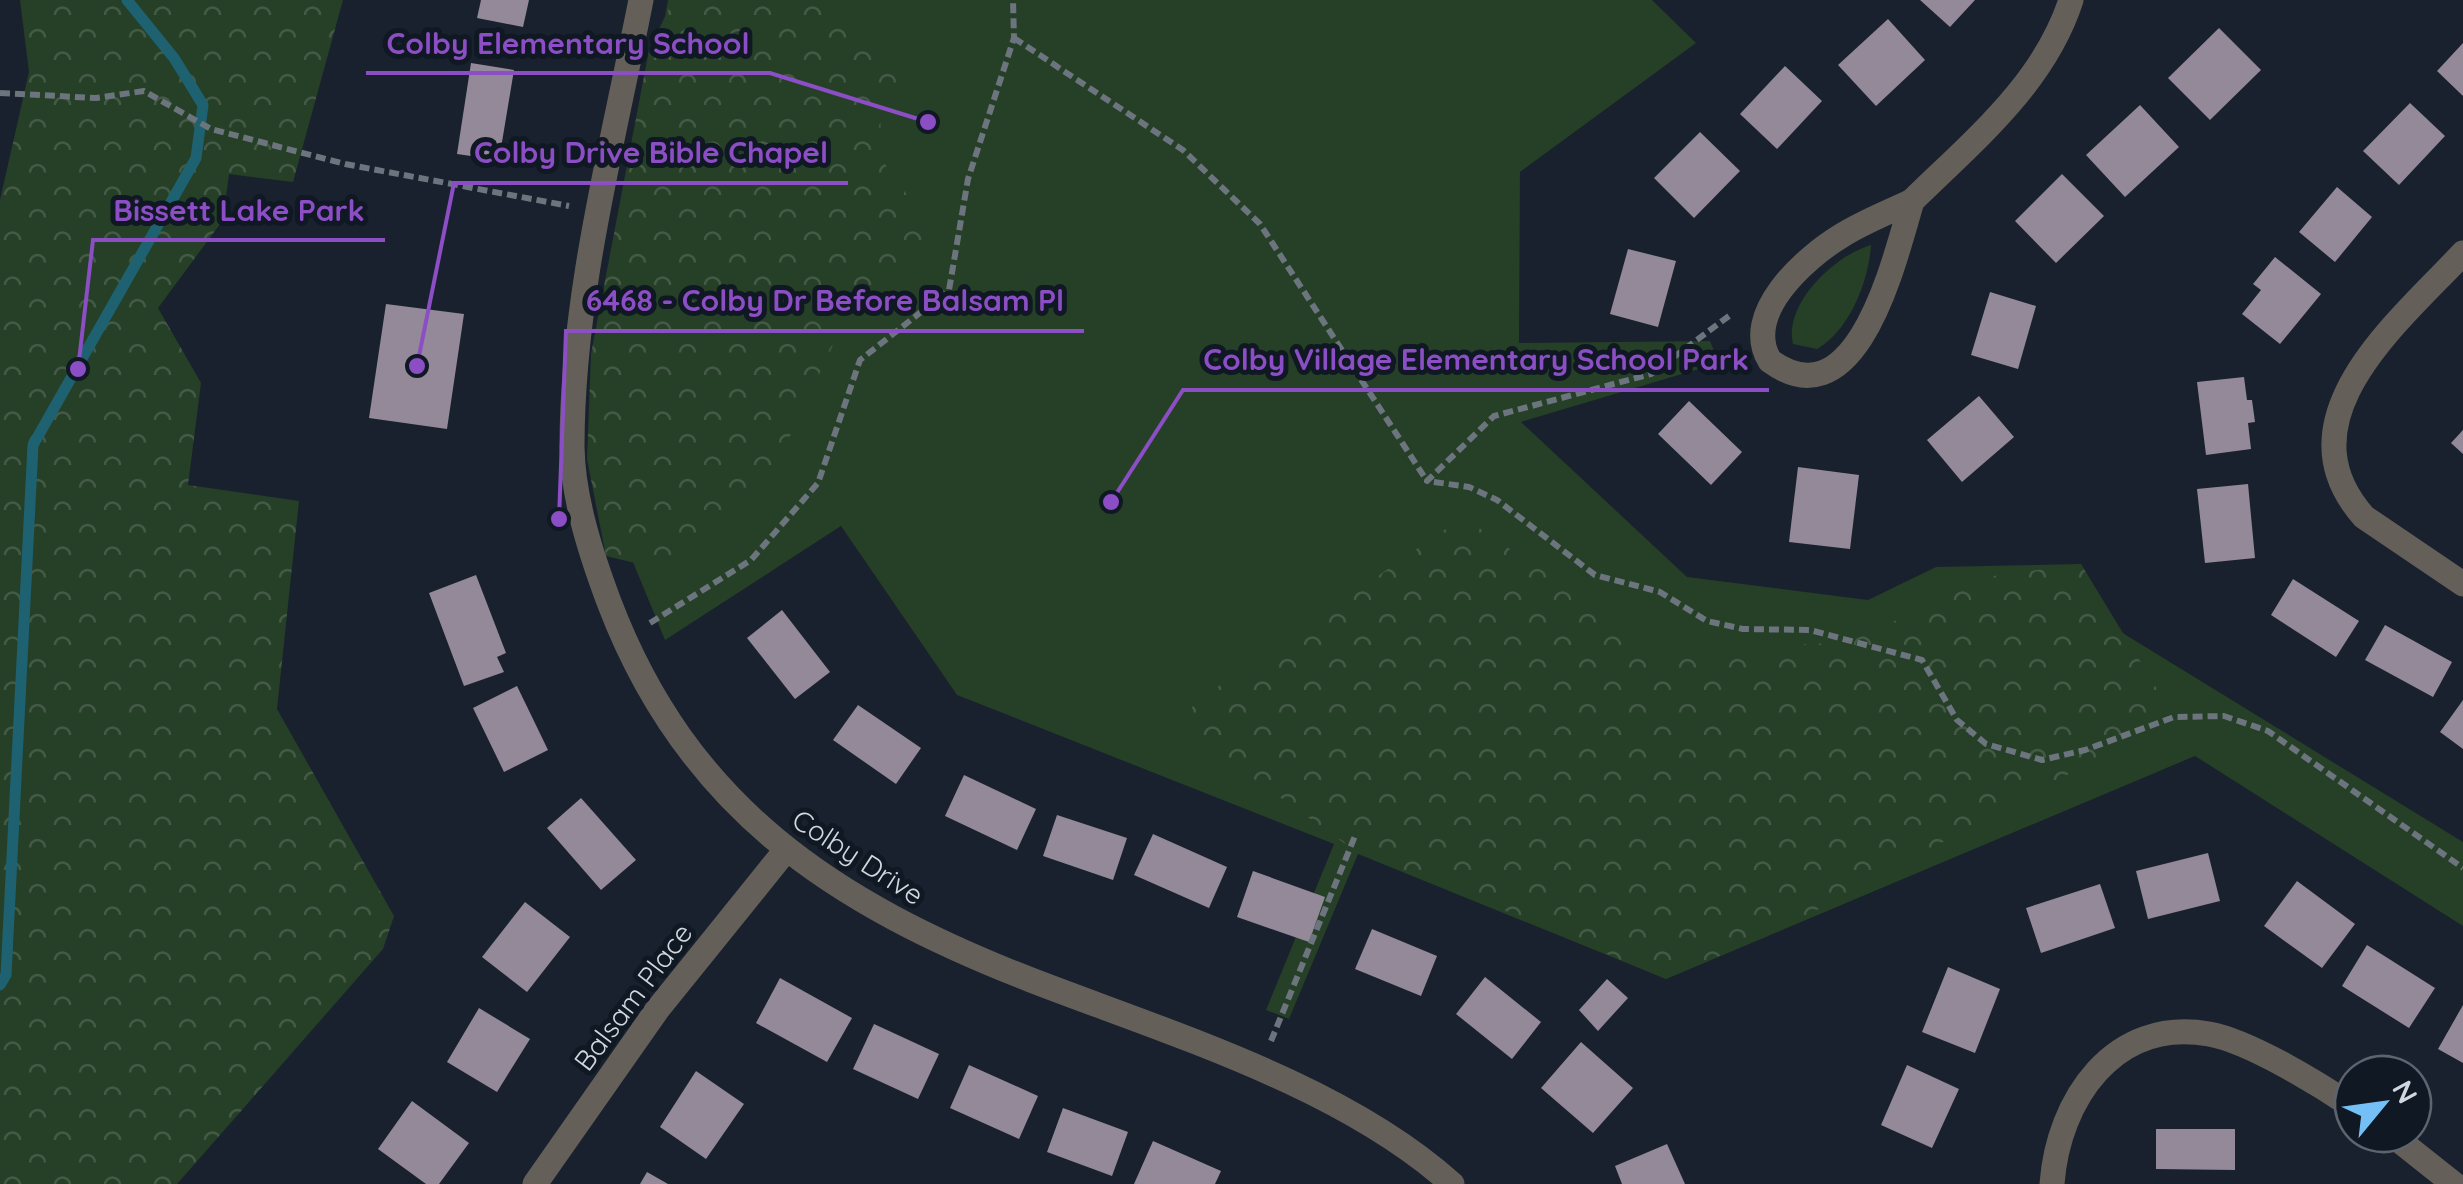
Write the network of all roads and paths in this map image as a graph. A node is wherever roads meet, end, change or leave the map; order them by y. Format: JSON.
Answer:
{"nodes":[{"id":1,"x":641,"y":0,"type":"edge"},
{"id":2,"x":1013,"y":0,"type":"edge"},
{"id":3,"x":2071,"y":0,"type":"edge"},
{"id":4,"x":1014,"y":38,"type":"junction"},
{"id":5,"x":0,"y":93,"type":"edge"},
{"id":6,"x":1912,"y":201,"type":"junction"},
{"id":7,"x":599,"y":212,"type":"junction"},
{"id":8,"x":2463,"y":254,"type":"edge"},
{"id":9,"x":1729,"y":316,"type":"dead end"},
{"id":10,"x":1427,"y":481,"type":"junction"},
{"id":11,"x":2463,"y":584,"type":"edge"},
{"id":12,"x":624,"y":640,"type":"junction"},
{"id":13,"x":1354,"y":836,"type":"dead end"},
{"id":14,"x":786,"y":850,"type":"junction"},
{"id":15,"x":2463,"y":868,"type":"edge"},
{"id":16,"x":1259,"y":1070,"type":"junction"},
{"id":17,"x":2333,"y":1097,"type":"edge"},
{"id":18,"x":2416,"y":1154,"type":"edge"},
{"id":19,"x":535,"y":1184,"type":"edge"},
{"id":20,"x":1452,"y":1184,"type":"edge"},
{"id":21,"x":2052,"y":1184,"type":"edge"},
{"id":22,"x":2454,"y":1184,"type":"edge"}],
"edges":[{"from":1,"to":7,"type":"street","name":"Colby Drive"},
{"from":2,"to":4,"type":"path"},
{"from":3,"to":6,"type":"street"},
{"from":4,"to":10,"type":"path"},
{"from":4,"to":12,"type":"path"},
{"from":5,"to":7,"type":"path"},
{"from":6,"to":6,"type":"street"},
{"from":7,"to":12,"type":"street","name":"Colby Drive"},
{"from":8,"to":11,"type":"street"},
{"from":9,"to":10,"type":"path"},
{"from":10,"to":15,"type":"path"},
{"from":12,"to":14,"type":"street","name":"Colby Drive"},
{"from":13,"to":16,"type":"path"},
{"from":14,"to":16,"type":"street","name":"Colby Drive"},
{"from":14,"to":19,"type":"street","name":"Balsam Place"},
{"from":16,"to":20,"type":"street","name":"Colby Drive"},
{"from":17,"to":21,"type":"street"},
{"from":18,"to":22,"type":"street"}]}
